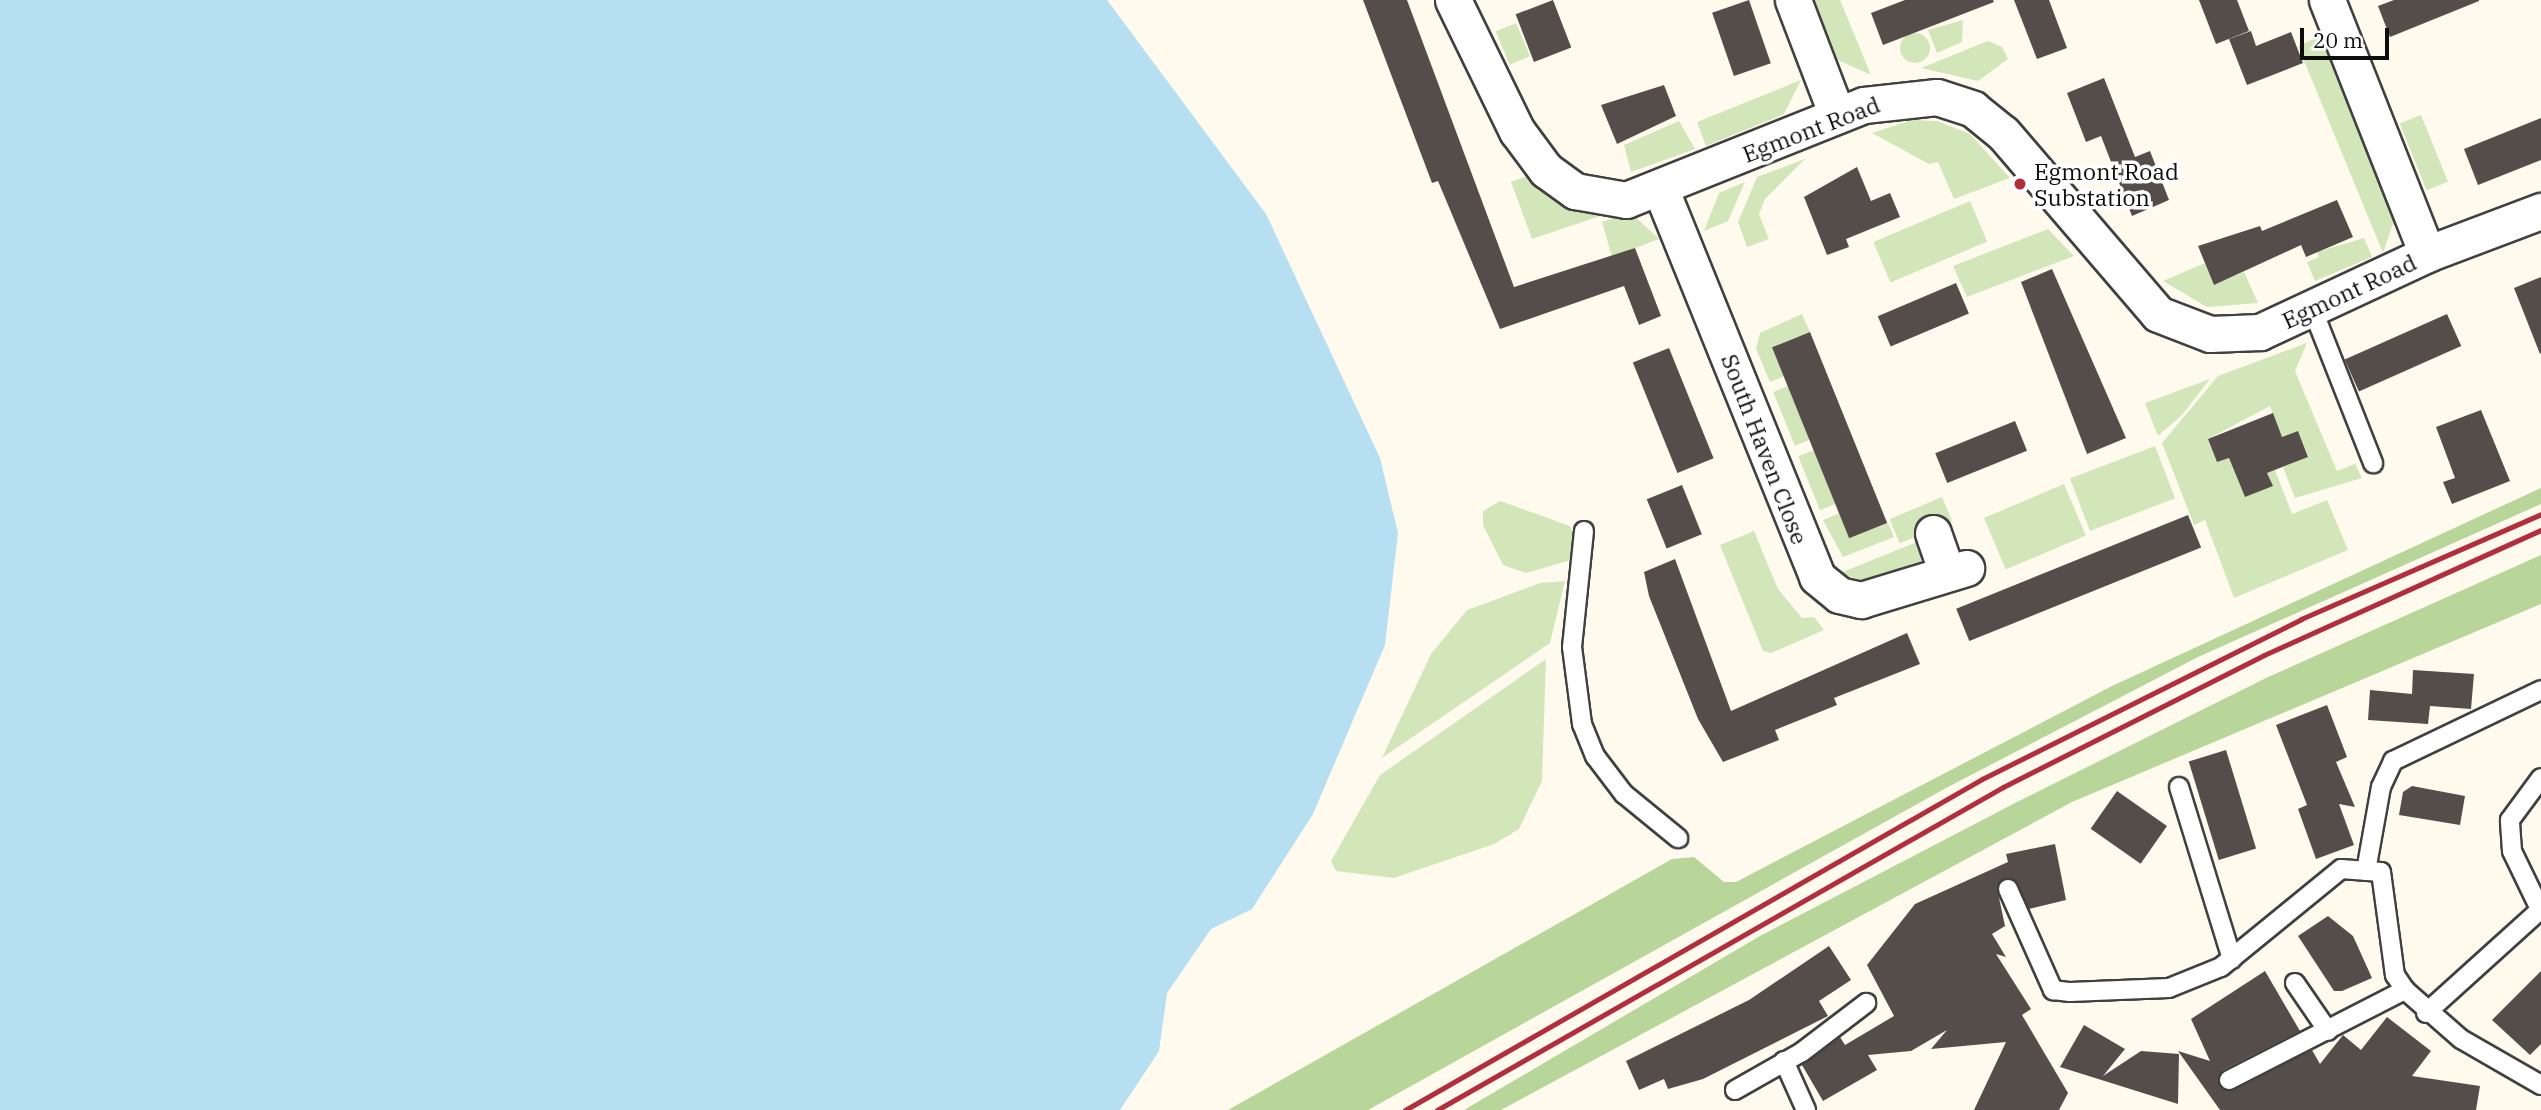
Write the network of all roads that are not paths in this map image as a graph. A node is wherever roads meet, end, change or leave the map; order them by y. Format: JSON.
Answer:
{"nodes":[{"id":1,"x":1453,"y":0,"type":"edge"},
{"id":2,"x":1793,"y":0,"type":"edge"},
{"id":3,"x":2327,"y":0,"type":"edge"},
{"id":4,"x":1837,"y":115,"type":"junction"},
{"id":5,"x":1661,"y":190,"type":"junction"},
{"id":6,"x":2541,"y":211,"type":"edge"},
{"id":7,"x":2427,"y":254,"type":"junction"},
{"id":8,"x":2312,"y":309,"type":"junction"},
{"id":9,"x":2373,"y":463,"type":"dead end"},
{"id":10,"x":1584,"y":531,"type":"dead end"},
{"id":11,"x":1933,"y":533,"type":"dead end"},
{"id":12,"x":2541,"y":690,"type":"edge"},
{"id":13,"x":2541,"y":778,"type":"edge"},
{"id":14,"x":2179,"y":787,"type":"dead end"},
{"id":15,"x":1678,"y":838,"type":"dead end"},
{"id":16,"x":2366,"y":871,"type":"junction"},
{"id":17,"x":2008,"y":889,"type":"dead end"},
{"id":18,"x":2541,"y":909,"type":"edge"},
{"id":19,"x":2232,"y":959,"type":"junction"},
{"id":20,"x":2295,"y":983,"type":"dead end"},
{"id":21,"x":2405,"y":990,"type":"junction"},
{"id":22,"x":1866,"y":1003,"type":"dead end"},
{"id":23,"x":2426,"y":1013,"type":"junction"},
{"id":24,"x":2328,"y":1031,"type":"junction"},
{"id":25,"x":1784,"y":1061,"type":"junction"},
{"id":26,"x":2229,"y":1080,"type":"dead end"},
{"id":27,"x":2541,"y":1085,"type":"edge"},
{"id":28,"x":1735,"y":1090,"type":"dead end"},
{"id":29,"x":1806,"y":1110,"type":"edge"}],
"edges":[{"from":1,"to":5,"type":"street","name":"Egmont Road"},
{"from":2,"to":4,"type":"street"},
{"from":3,"to":7,"type":"street"},
{"from":4,"to":5,"type":"street","name":"Egmont Road"},
{"from":4,"to":8,"type":"street","name":"Egmont Road"},
{"from":5,"to":11,"type":"street","name":"South Haven Close"},
{"from":6,"to":7,"type":"street","name":"Egmont Road"},
{"from":7,"to":8,"type":"street","name":"Egmont Road"},
{"from":8,"to":9,"type":"lane"},
{"from":10,"to":15,"type":"lane"},
{"from":12,"to":16,"type":"lane"},
{"from":13,"to":18,"type":"lane"},
{"from":14,"to":19,"type":"lane"},
{"from":16,"to":19,"type":"lane"},
{"from":16,"to":21,"type":"lane"},
{"from":17,"to":19,"type":"lane"},
{"from":18,"to":23,"type":"lane"},
{"from":20,"to":24,"type":"lane"},
{"from":21,"to":23,"type":"lane"},
{"from":21,"to":24,"type":"lane"},
{"from":22,"to":25,"type":"lane"},
{"from":23,"to":27,"type":"lane"},
{"from":24,"to":26,"type":"lane"},
{"from":25,"to":28,"type":"lane"},
{"from":25,"to":29,"type":"lane"}]}
